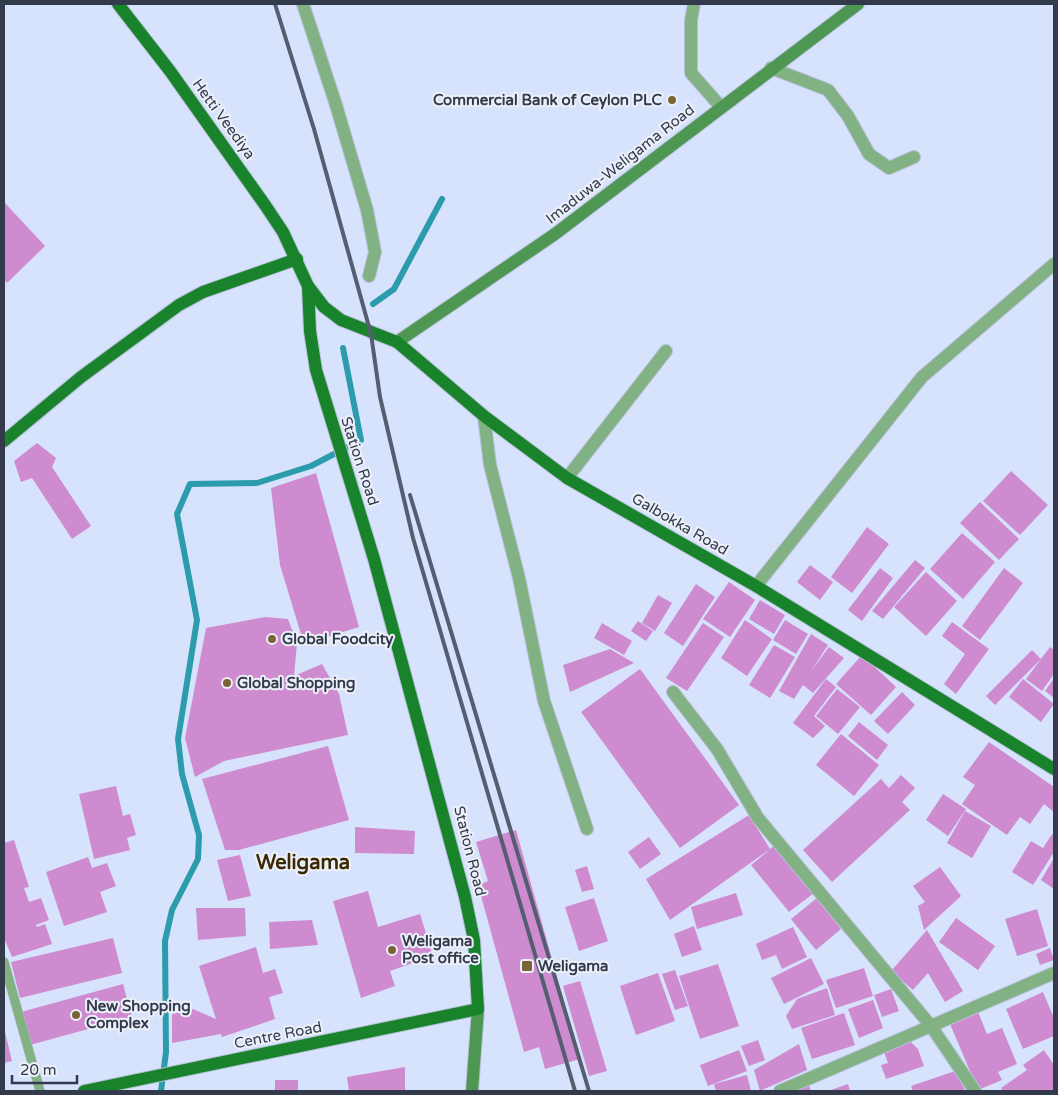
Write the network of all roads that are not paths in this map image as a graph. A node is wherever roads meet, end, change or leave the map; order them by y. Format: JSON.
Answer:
{"nodes":[{"id":1,"x":118,"y":4,"type":"edge"},
{"id":2,"x":303,"y":4,"type":"edge"},
{"id":3,"x":694,"y":4,"type":"edge"},
{"id":4,"x":858,"y":4,"type":"edge"},
{"id":5,"x":771,"y":68,"type":"junction"},
{"id":6,"x":721,"y":107,"type":"junction"},
{"id":7,"x":914,"y":157,"type":"dead end"},
{"id":8,"x":297,"y":259,"type":"junction"},
{"id":9,"x":1054,"y":264,"type":"edge"},
{"id":10,"x":369,"y":276,"type":"dead end"},
{"id":11,"x":308,"y":286,"type":"junction"},
{"id":12,"x":397,"y":342,"type":"junction"},
{"id":13,"x":666,"y":351,"type":"dead end"},
{"id":14,"x":484,"y":416,"type":"junction"},
{"id":15,"x":4,"y":441,"type":"edge"},
{"id":16,"x":567,"y":478,"type":"junction"},
{"id":17,"x":756,"y":586,"type":"junction"},
{"id":18,"x":673,"y":692,"type":"dead end"},
{"id":19,"x":1054,"y":769,"type":"edge"},
{"id":20,"x":587,"y":829,"type":"dead end"},
{"id":21,"x":4,"y":962,"type":"edge"},
{"id":22,"x":1054,"y":973,"type":"edge"},
{"id":23,"x":478,"y":1010,"type":"junction"},
{"id":24,"x":931,"y":1026,"type":"junction"},
{"id":25,"x":40,"y":1091,"type":"edge"},
{"id":26,"x":84,"y":1091,"type":"edge"},
{"id":27,"x":472,"y":1091,"type":"edge"},
{"id":28,"x":780,"y":1091,"type":"edge"},
{"id":29,"x":975,"y":1091,"type":"edge"}],
"edges":[{"from":1,"to":8,"type":"main road","name":"Hetti Veediya"},
{"from":2,"to":10,"type":"street"},
{"from":3,"to":6,"type":"street"},
{"from":4,"to":5,"type":"main road","name":"Imaduwa-Weligama Road"},
{"from":5,"to":6,"type":"main road","name":"Imaduwa-Weligama Road"},
{"from":5,"to":7,"type":"street"},
{"from":6,"to":12,"type":"main road","name":"Imaduwa-Weligama Road"},
{"from":8,"to":11,"type":"main road","name":"Station Road"},
{"from":8,"to":15,"type":"main road"},
{"from":9,"to":17,"type":"street"},
{"from":11,"to":12,"type":"main road","name":"Galbokka Road"},
{"from":11,"to":23,"type":"main road","name":"Station Road"},
{"from":12,"to":14,"type":"main road","name":"Galbokka Road"},
{"from":13,"to":16,"type":"street"},
{"from":14,"to":16,"type":"main road","name":"Galbokka Road"},
{"from":14,"to":20,"type":"street"},
{"from":16,"to":17,"type":"main road","name":"Galbokka Road"},
{"from":17,"to":19,"type":"main road","name":"Galbokka Road"},
{"from":18,"to":24,"type":"street"},
{"from":21,"to":25,"type":"lane"},
{"from":22,"to":24,"type":"street"},
{"from":23,"to":26,"type":"main road","name":"Centre Road"},
{"from":23,"to":27,"type":"main road"},
{"from":24,"to":28,"type":"street"},
{"from":24,"to":29,"type":"street"}]}
